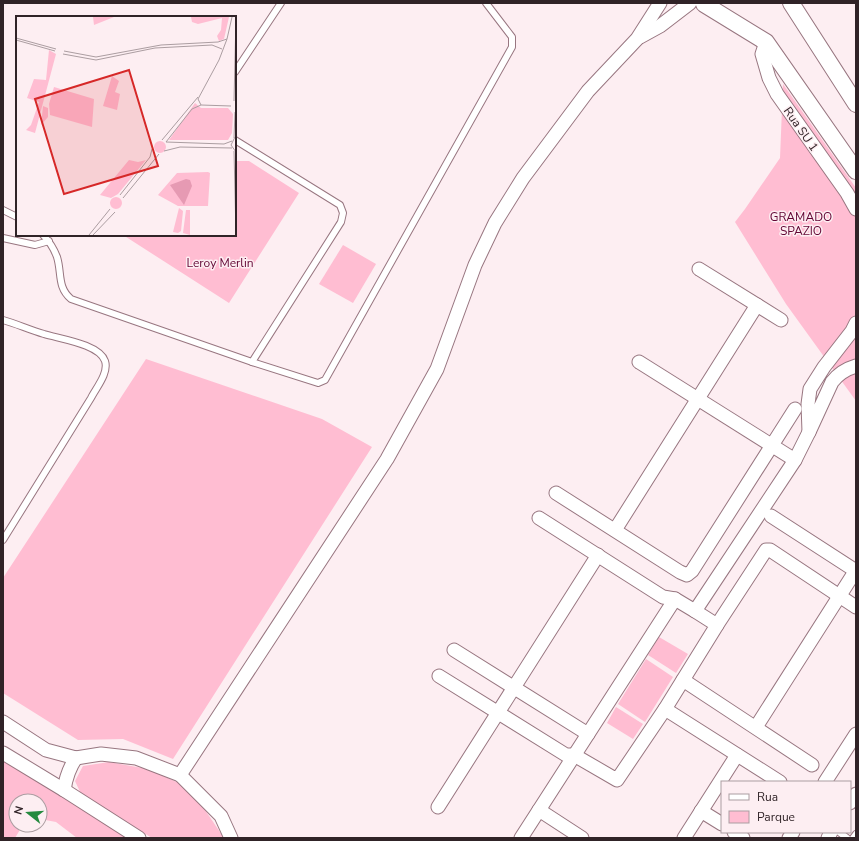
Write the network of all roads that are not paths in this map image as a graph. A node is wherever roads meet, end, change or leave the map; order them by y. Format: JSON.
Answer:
{"nodes":[{"id":1,"x":281,"y":3,"type":"edge"},
{"id":2,"x":486,"y":3,"type":"edge"},
{"id":3,"x":660,"y":3,"type":"edge"},
{"id":4,"x":699,"y":3,"type":"edge"},
{"id":5,"x":726,"y":3,"type":"edge"},
{"id":6,"x":791,"y":3,"type":"edge"},
{"id":7,"x":637,"y":39,"type":"junction"},
{"id":8,"x":766,"y":42,"type":"junction"},
{"id":9,"x":236,"y":70,"type":"edge"},
{"id":10,"x":856,"y":104,"type":"edge"},
{"id":11,"x":236,"y":141,"type":"edge"},
{"id":12,"x":856,"y":171,"type":"edge"},
{"id":13,"x":856,"y":209,"type":"edge"},
{"id":14,"x":3,"y":210,"type":"edge"},
{"id":15,"x":16,"y":216,"type":"edge"},
{"id":16,"x":44,"y":236,"type":"edge"},
{"id":17,"x":3,"y":238,"type":"edge"},
{"id":18,"x":49,"y":241,"type":"junction"},
{"id":19,"x":699,"y":269,"type":"dead end"},
{"id":20,"x":757,"y":305,"type":"junction"},
{"id":21,"x":3,"y":320,"type":"edge"},
{"id":22,"x":781,"y":320,"type":"dead end"},
{"id":23,"x":855,"y":330,"type":"edge"},
{"id":24,"x":252,"y":362,"type":"junction"},
{"id":25,"x":639,"y":362,"type":"dead end"},
{"id":26,"x":856,"y":366,"type":"edge"},
{"id":27,"x":697,"y":399,"type":"junction"},
{"id":28,"x":795,"y":409,"type":"dead end"},
{"id":29,"x":809,"y":432,"type":"junction"},
{"id":30,"x":771,"y":445,"type":"junction"},
{"id":31,"x":795,"y":460,"type":"junction"},
{"id":32,"x":556,"y":493,"type":"dead end"},
{"id":33,"x":771,"y":516,"type":"dead end"},
{"id":34,"x":539,"y":518,"type":"dead end"},
{"id":35,"x":615,"y":530,"type":"junction"},
{"id":36,"x":3,"y":540,"type":"edge"},
{"id":37,"x":598,"y":555,"type":"junction"},
{"id":38,"x":856,"y":570,"type":"edge"},
{"id":39,"x":840,"y":596,"type":"junction"},
{"id":40,"x":675,"y":599,"type":"junction"},
{"id":41,"x":856,"y":607,"type":"edge"},
{"id":42,"x":696,"y":611,"type":"junction"},
{"id":43,"x":717,"y":625,"type":"junction"},
{"id":44,"x":454,"y":650,"type":"dead end"},
{"id":45,"x":439,"y":676,"type":"dead end"},
{"id":46,"x":683,"y":680,"type":"junction"},
{"id":47,"x":514,"y":686,"type":"junction"},
{"id":48,"x":665,"y":709,"type":"junction"},
{"id":49,"x":497,"y":712,"type":"junction"},
{"id":50,"x":3,"y":722,"type":"edge"},
{"id":51,"x":756,"y":727,"type":"junction"},
{"id":52,"x":588,"y":734,"type":"junction"},
{"id":53,"x":856,"y":734,"type":"edge"},
{"id":54,"x":737,"y":754,"type":"junction"},
{"id":55,"x":574,"y":755,"type":"junction"},
{"id":56,"x":5,"y":757,"type":"edge"},
{"id":57,"x":76,"y":758,"type":"junction"},
{"id":58,"x":812,"y":765,"type":"dead end"},
{"id":59,"x":180,"y":775,"type":"junction"},
{"id":60,"x":778,"y":781,"type":"edge"},
{"id":61,"x":826,"y":781,"type":"edge"},
{"id":62,"x":64,"y":790,"type":"junction"},
{"id":63,"x":438,"y":807,"type":"dead end"},
{"id":64,"x":539,"y":810,"type":"junction"},
{"id":65,"x":701,"y":811,"type":"junction"},
{"id":66,"x":721,"y":823,"type":"edge"},
{"id":67,"x":856,"y":834,"type":"edge"},
{"id":68,"x":140,"y":838,"type":"edge"},
{"id":69,"x":231,"y":838,"type":"edge"},
{"id":70,"x":521,"y":838,"type":"edge"},
{"id":71,"x":582,"y":838,"type":"edge"},
{"id":72,"x":684,"y":838,"type":"edge"},
{"id":73,"x":853,"y":838,"type":"edge"}],
"edges":[{"from":1,"to":9,"type":"lane"},
{"from":2,"to":24,"type":"lane"},
{"from":3,"to":7,"type":"street"},
{"from":4,"to":5,"type":"street"},
{"from":4,"to":7,"type":"street"},
{"from":4,"to":8,"type":"street"},
{"from":6,"to":10,"type":"street"},
{"from":7,"to":59,"type":"street"},
{"from":8,"to":12,"type":"street"},
{"from":8,"to":13,"type":"street","name":"Rua SU 1"},
{"from":11,"to":24,"type":"lane"},
{"from":14,"to":15,"type":"lane"},
{"from":16,"to":18,"type":"lane"},
{"from":17,"to":18,"type":"lane"},
{"from":18,"to":24,"type":"lane"},
{"from":19,"to":20,"type":"street"},
{"from":20,"to":22,"type":"street"},
{"from":20,"to":27,"type":"street"},
{"from":21,"to":36,"type":"lane"},
{"from":23,"to":29,"type":"street"},
{"from":25,"to":27,"type":"street"},
{"from":26,"to":29,"type":"street"},
{"from":27,"to":30,"type":"street"},
{"from":27,"to":35,"type":"street"},
{"from":28,"to":30,"type":"street"},
{"from":29,"to":31,"type":"street"},
{"from":30,"to":31,"type":"street"},
{"from":30,"to":35,"type":"street"},
{"from":31,"to":42,"type":"street"},
{"from":32,"to":35,"type":"street"},
{"from":33,"to":38,"type":"street"},
{"from":34,"to":37,"type":"street"},
{"from":37,"to":40,"type":"street"},
{"from":37,"to":47,"type":"street"},
{"from":38,"to":39,"type":"street"},
{"from":39,"to":41,"type":"street"},
{"from":39,"to":43,"type":"street"},
{"from":39,"to":51,"type":"street"},
{"from":40,"to":42,"type":"street"},
{"from":40,"to":52,"type":"street"},
{"from":42,"to":43,"type":"street"},
{"from":43,"to":46,"type":"street"},
{"from":44,"to":47,"type":"street"},
{"from":45,"to":49,"type":"street"},
{"from":46,"to":48,"type":"street"},
{"from":46,"to":51,"type":"street"},
{"from":47,"to":49,"type":"street"},
{"from":47,"to":52,"type":"street"},
{"from":48,"to":54,"type":"street"},
{"from":48,"to":55,"type":"street"},
{"from":49,"to":55,"type":"street"},
{"from":49,"to":63,"type":"street"},
{"from":50,"to":57,"type":"street"},
{"from":51,"to":58,"type":"street"},
{"from":52,"to":55,"type":"street"},
{"from":53,"to":61,"type":"street"},
{"from":54,"to":60,"type":"street"},
{"from":54,"to":65,"type":"street"},
{"from":55,"to":64,"type":"street"},
{"from":56,"to":62,"type":"street"},
{"from":57,"to":59,"type":"street"},
{"from":57,"to":62,"type":"street"},
{"from":59,"to":69,"type":"street"},
{"from":62,"to":68,"type":"street"},
{"from":64,"to":70,"type":"street"},
{"from":64,"to":71,"type":"street"},
{"from":65,"to":66,"type":"street"},
{"from":65,"to":72,"type":"street"},
{"from":67,"to":73,"type":"lane"}]}
